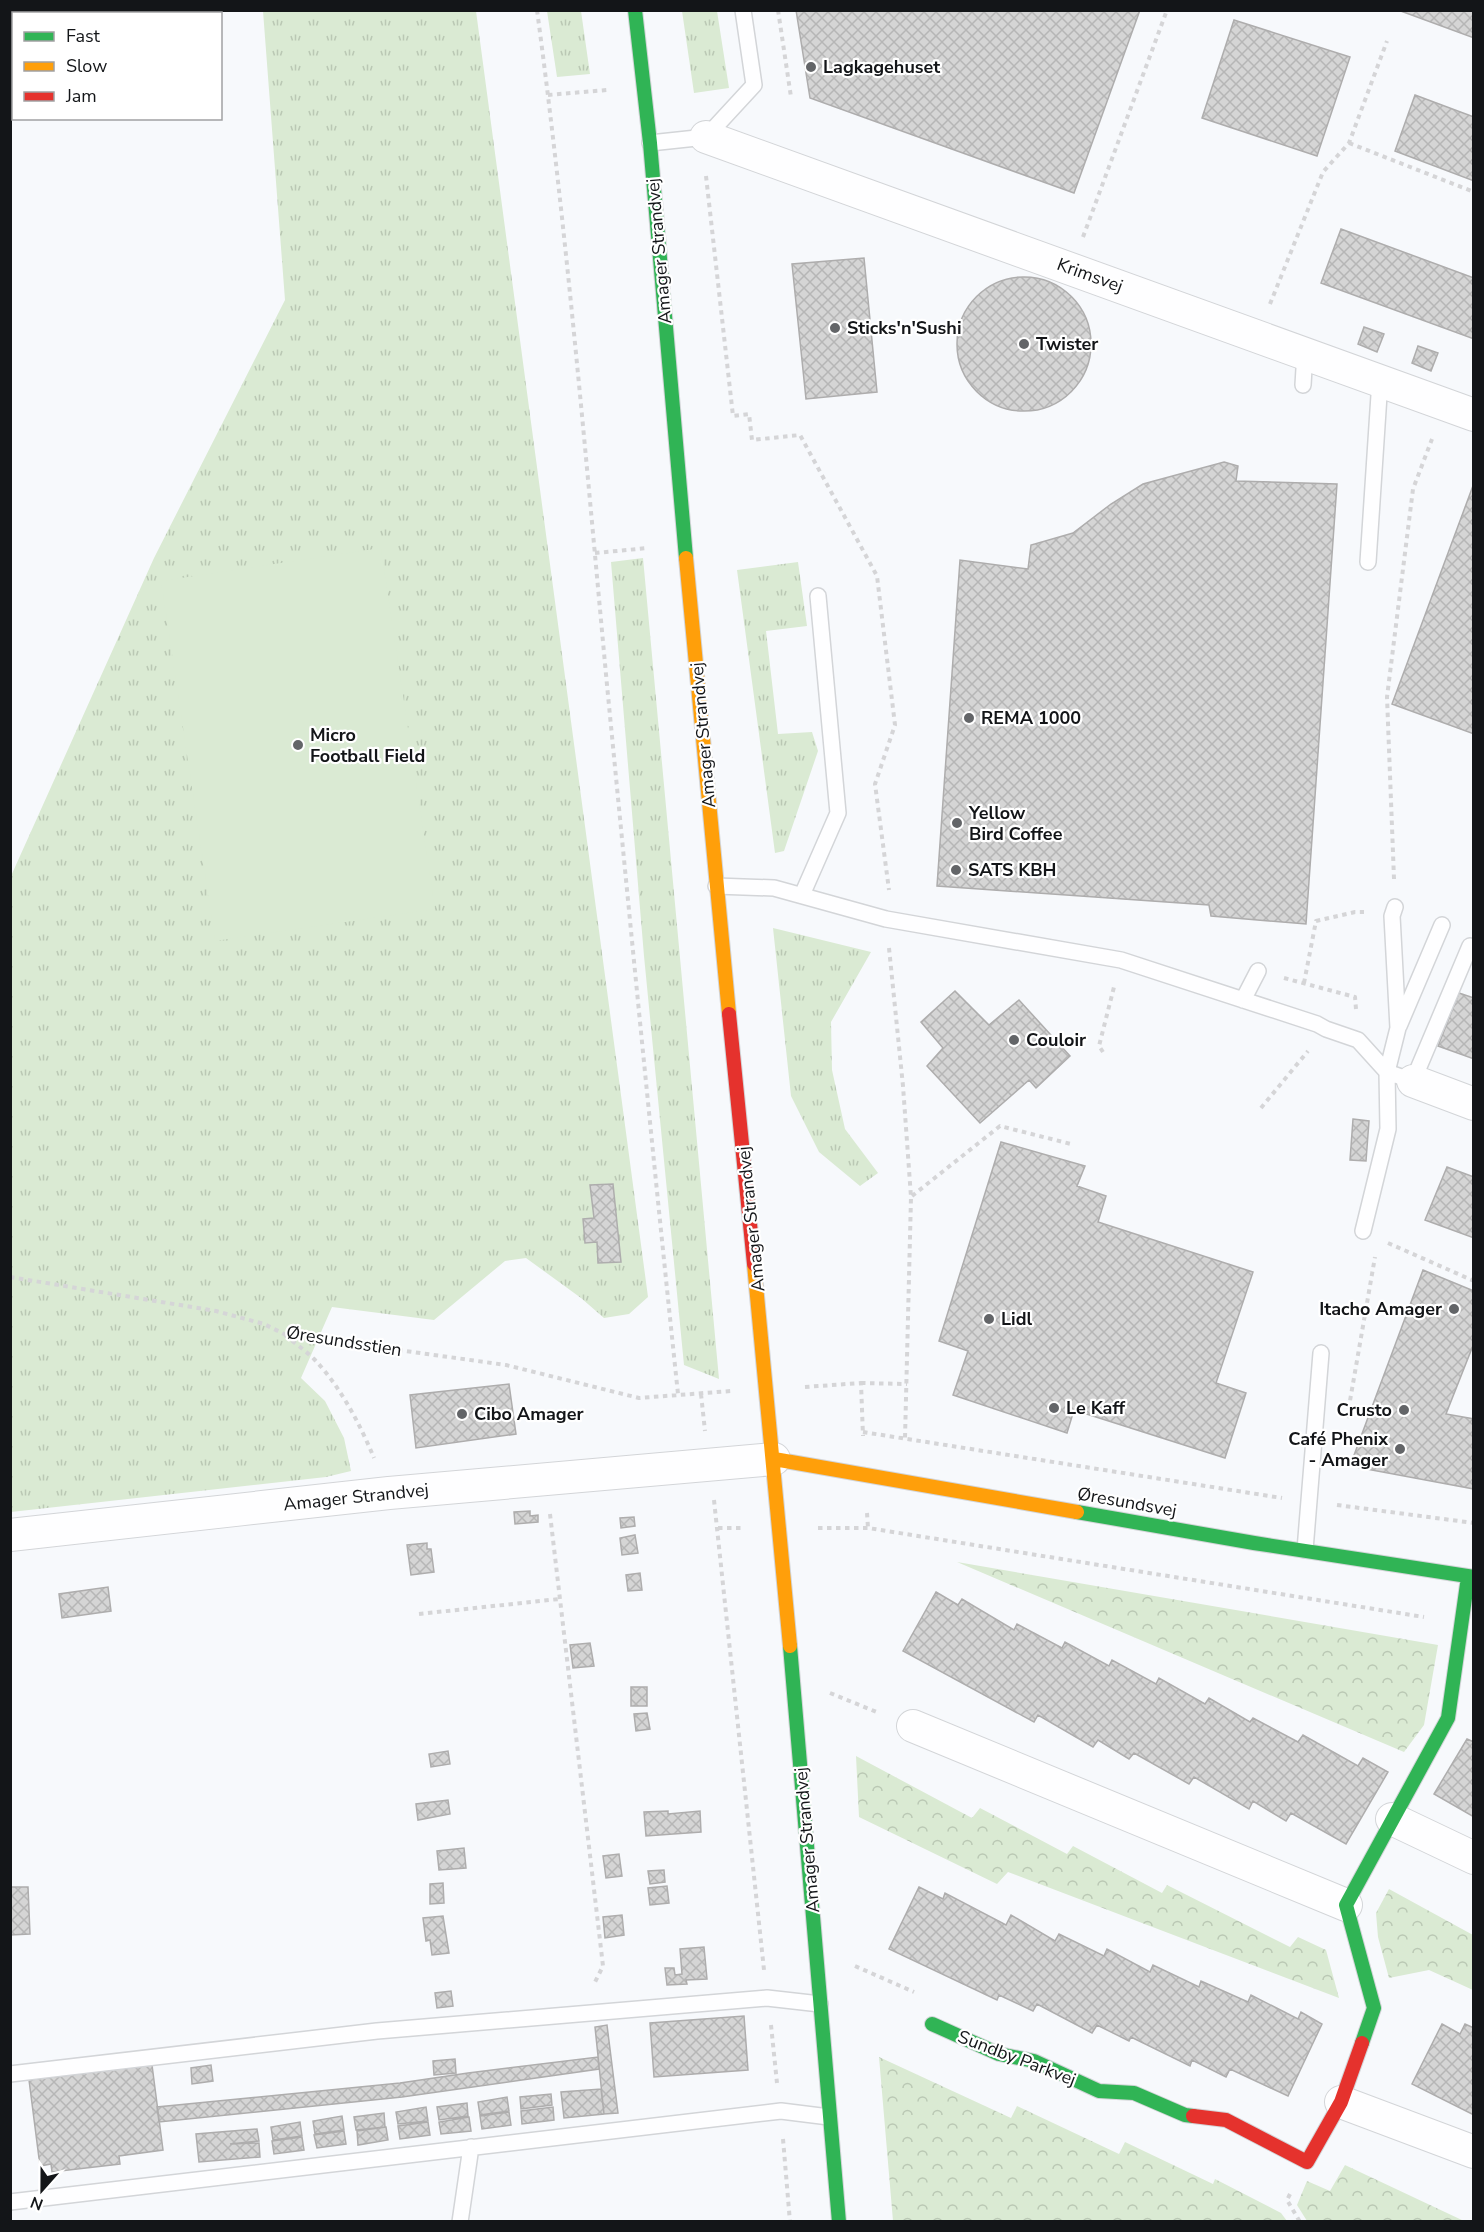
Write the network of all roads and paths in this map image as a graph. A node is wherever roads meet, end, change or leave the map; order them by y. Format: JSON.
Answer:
{"nodes":[{"id":1,"x":537,"y":10,"type":"edge"},
{"id":2,"x":635,"y":10,"type":"edge"},
{"id":3,"x":743,"y":10,"type":"edge"},
{"id":4,"x":778,"y":10,"type":"edge"},
{"id":5,"x":1167,"y":10,"type":"edge"},
{"id":6,"x":1387,"y":41,"type":"dead end"},
{"id":7,"x":644,"y":85,"type":"junction"},
{"id":8,"x":548,"y":94,"type":"junction"},
{"id":9,"x":791,"y":97,"type":"dead end"},
{"id":10,"x":706,"y":137,"type":"junction"},
{"id":11,"x":650,"y":143,"type":"junction"},
{"id":12,"x":1349,"y":143,"type":"junction"},
{"id":13,"x":706,"y":169,"type":"dead end"},
{"id":14,"x":1473,"y":192,"type":"edge"},
{"id":15,"x":1072,"y":268,"type":"junction"},
{"id":16,"x":1258,"y":335,"type":"junction"},
{"id":17,"x":1305,"y":352,"type":"junction"},
{"id":18,"x":1380,"y":380,"type":"junction"},
{"id":19,"x":1303,"y":385,"type":"dead end"},
{"id":20,"x":1444,"y":404,"type":"junction"},
{"id":21,"x":1473,"y":414,"type":"edge"},
{"id":22,"x":685,"y":546,"type":"junction"},
{"id":23,"x":595,"y":553,"type":"junction"},
{"id":24,"x":1368,"y":562,"type":"dead end"},
{"id":25,"x":818,"y":596,"type":"dead end"},
{"id":26,"x":716,"y":886,"type":"junction"},
{"id":27,"x":802,"y":895,"type":"junction"},
{"id":28,"x":1395,"y":907,"type":"joint"},
{"id":29,"x":1364,"y":912,"type":"dead end"},
{"id":30,"x":886,"y":919,"type":"junction"},
{"id":31,"x":1442,"y":925,"type":"dead end"},
{"id":32,"x":1470,"y":946,"type":"dead end"},
{"id":33,"x":1121,"y":960,"type":"junction"},
{"id":34,"x":1258,"y":971,"type":"dead end"},
{"id":35,"x":1304,"y":983,"type":"dead end"},
{"id":36,"x":1244,"y":1000,"type":"junction"},
{"id":37,"x":1398,"y":1028,"type":"junction"},
{"id":38,"x":1326,"y":1029,"type":"junction"},
{"id":39,"x":1103,"y":1052,"type":"dead end"},
{"id":40,"x":1400,"y":1076,"type":"junction"},
{"id":41,"x":1473,"y":1104,"type":"edge"},
{"id":42,"x":1261,"y":1108,"type":"dead end"},
{"id":43,"x":1071,"y":1144,"type":"dead end"},
{"id":44,"x":911,"y":1197,"type":"junction"},
{"id":45,"x":1363,"y":1231,"type":"joint"},
{"id":46,"x":1378,"y":1239,"type":"junction"},
{"id":47,"x":10,"y":1277,"type":"edge"},
{"id":48,"x":1473,"y":1281,"type":"edge"},
{"id":49,"x":284,"y":1334,"type":"junction"},
{"id":50,"x":1321,"y":1353,"type":"dead end"},
{"id":51,"x":861,"y":1383,"type":"junction"},
{"id":52,"x":907,"y":1384,"type":"junction"},
{"id":53,"x":767,"y":1389,"type":"junction"},
{"id":54,"x":678,"y":1394,"type":"junction"},
{"id":55,"x":1346,"y":1424,"type":"dead end"},
{"id":56,"x":863,"y":1432,"type":"junction"},
{"id":57,"x":905,"y":1438,"type":"junction"},
{"id":58,"x":774,"y":1459,"type":"junction"},
{"id":59,"x":865,"y":1475,"type":"junction"},
{"id":60,"x":389,"y":1493,"type":"junction"},
{"id":61,"x":1309,"y":1501,"type":"junction"},
{"id":62,"x":550,"y":1513,"type":"dead end"},
{"id":63,"x":1473,"y":1523,"type":"edge"},
{"id":64,"x":780,"y":1528,"type":"junction"},
{"id":65,"x":868,"y":1528,"type":"junction"},
{"id":66,"x":10,"y":1535,"type":"edge"},
{"id":67,"x":1305,"y":1550,"type":"junction"},
{"id":68,"x":1471,"y":1577,"type":"edge"},
{"id":69,"x":559,"y":1599,"type":"junction"},
{"id":70,"x":419,"y":1614,"type":"dead end"},
{"id":71,"x":1461,"y":1623,"type":"junction"},
{"id":72,"x":794,"y":1678,"type":"junction"},
{"id":73,"x":913,"y":1726,"type":"joint"},
{"id":74,"x":1392,"y":1819,"type":"junction"},
{"id":75,"x":1473,"y":1858,"type":"edge"},
{"id":76,"x":1346,"y":1905,"type":"junction"},
{"id":77,"x":816,"y":1949,"type":"junction"},
{"id":78,"x":767,"y":1998,"type":"junction"},
{"id":79,"x":820,"y":2004,"type":"junction"},
{"id":80,"x":590,"y":2014,"type":"junction"},
{"id":81,"x":932,"y":2024,"type":"joint"},
{"id":82,"x":10,"y":2073,"type":"edge"},
{"id":83,"x":1341,"y":2102,"type":"junction"},
{"id":84,"x":781,"y":2111,"type":"junction"},
{"id":85,"x":829,"y":2117,"type":"junction"},
{"id":86,"x":471,"y":2147,"type":"junction"},
{"id":87,"x":1473,"y":2152,"type":"edge"},
{"id":88,"x":10,"y":2202,"type":"edge"},
{"id":89,"x":460,"y":2222,"type":"edge"},
{"id":90,"x":790,"y":2222,"type":"edge"},
{"id":91,"x":839,"y":2222,"type":"edge"}],
"edges":[{"from":1,"to":8,"type":"path"},
{"from":2,"to":7,"type":"street","name":"Amager Strandvej"},
{"from":3,"to":10,"type":"lane"},
{"from":4,"to":9,"type":"path"},
{"from":5,"to":15,"type":"path"},
{"from":6,"to":12,"type":"path"},
{"from":7,"to":8,"type":"path"},
{"from":7,"to":11,"type":"street","name":"Amager Strandvej"},
{"from":8,"to":23,"type":"path"},
{"from":10,"to":11,"type":"lane"},
{"from":10,"to":15,"type":"street","name":"Krimsvej"},
{"from":11,"to":22,"type":"street","name":"Amager Strandvej"},
{"from":12,"to":14,"type":"path"},
{"from":12,"to":16,"type":"path"},
{"from":13,"to":30,"type":"path"},
{"from":15,"to":16,"type":"street","name":"Krimsvej"},
{"from":16,"to":17,"type":"street","name":"Krimsvej"},
{"from":17,"to":18,"type":"street","name":"Krimsvej"},
{"from":17,"to":19,"type":"lane"},
{"from":18,"to":20,"type":"street","name":"Krimsvej"},
{"from":18,"to":24,"type":"lane"},
{"from":20,"to":21,"type":"street","name":"Krimsvej"},
{"from":20,"to":28,"type":"path"},
{"from":22,"to":23,"type":"path"},
{"from":22,"to":26,"type":"street","name":"Amager Strandvej"},
{"from":23,"to":54,"type":"path"},
{"from":25,"to":27,"type":"lane"},
{"from":26,"to":27,"type":"lane"},
{"from":26,"to":53,"type":"street","name":"Amager Strandvej"},
{"from":27,"to":30,"type":"lane"},
{"from":28,"to":37,"type":"lane"},
{"from":29,"to":35,"type":"path"},
{"from":30,"to":33,"type":"lane"},
{"from":30,"to":44,"type":"path"},
{"from":31,"to":37,"type":"lane"},
{"from":32,"to":40,"type":"lane"},
{"from":33,"to":36,"type":"lane"},
{"from":33,"to":39,"type":"path"},
{"from":34,"to":36,"type":"lane"},
{"from":36,"to":38,"type":"lane"},
{"from":37,"to":40,"type":"lane"},
{"from":38,"to":40,"type":"lane"},
{"from":38,"to":42,"type":"path"},
{"from":40,"to":41,"type":"street"},
{"from":40,"to":45,"type":"lane"},
{"from":43,"to":44,"type":"path"},
{"from":44,"to":52,"type":"path"},
{"from":45,"to":46,"type":"path"},
{"from":46,"to":48,"type":"path"},
{"from":46,"to":55,"type":"path"},
{"from":47,"to":49,"type":"path","name":"Øresundsstien"},
{"from":49,"to":54,"type":"path","name":"Øresundsstien"},
{"from":49,"to":60,"type":"path"},
{"from":50,"to":61,"type":"lane"},
{"from":51,"to":52,"type":"path","name":"Øresundsstien"},
{"from":51,"to":53,"type":"path","name":"Øresundsstien"},
{"from":51,"to":56,"type":"path"},
{"from":52,"to":57,"type":"path"},
{"from":53,"to":54,"type":"path","name":"Øresundsstien"},
{"from":53,"to":58,"type":"street","name":"Amager Strandvej"},
{"from":56,"to":57,"type":"path"},
{"from":56,"to":59,"type":"path"},
{"from":57,"to":61,"type":"path"},
{"from":58,"to":59,"type":"street","name":"Øresundsvej"},
{"from":58,"to":60,"type":"street","name":"Amager Strandvej"},
{"from":58,"to":64,"type":"street","name":"Amager Strandvej"},
{"from":59,"to":65,"type":"path"},
{"from":59,"to":67,"type":"street","name":"Øresundsvej"},
{"from":60,"to":66,"type":"street","name":"Amager Strandvej"},
{"from":61,"to":63,"type":"path"},
{"from":61,"to":67,"type":"lane"},
{"from":62,"to":69,"type":"path"},
{"from":64,"to":65,"type":"path"},
{"from":64,"to":72,"type":"street","name":"Amager Strandvej"},
{"from":64,"to":78,"type":"path"},
{"from":65,"to":71,"type":"path"},
{"from":67,"to":68,"type":"street","name":"Øresundsvej"},
{"from":68,"to":71,"type":"street"},
{"from":69,"to":70,"type":"path"},
{"from":69,"to":80,"type":"path"},
{"from":71,"to":74,"type":"street"},
{"from":72,"to":73,"type":"path"},
{"from":72,"to":77,"type":"street","name":"Amager Strandvej"},
{"from":73,"to":76,"type":"street"},
{"from":74,"to":75,"type":"street"},
{"from":74,"to":76,"type":"street"},
{"from":76,"to":83,"type":"street","name":"Sundby Parkvej"},
{"from":77,"to":79,"type":"street","name":"Amager Strandvej"},
{"from":77,"to":81,"type":"path"},
{"from":78,"to":79,"type":"lane"},
{"from":78,"to":80,"type":"lane"},
{"from":78,"to":84,"type":"path"},
{"from":79,"to":85,"type":"street","name":"Amager Strandvej"},
{"from":80,"to":82,"type":"lane"},
{"from":81,"to":83,"type":"street","name":"Sundby Parkvej"},
{"from":83,"to":87,"type":"street"},
{"from":84,"to":85,"type":"lane"},
{"from":84,"to":86,"type":"lane"},
{"from":84,"to":90,"type":"path"},
{"from":85,"to":91,"type":"street","name":"Amager Strandvej"},
{"from":86,"to":88,"type":"lane"},
{"from":86,"to":89,"type":"lane"}]}
